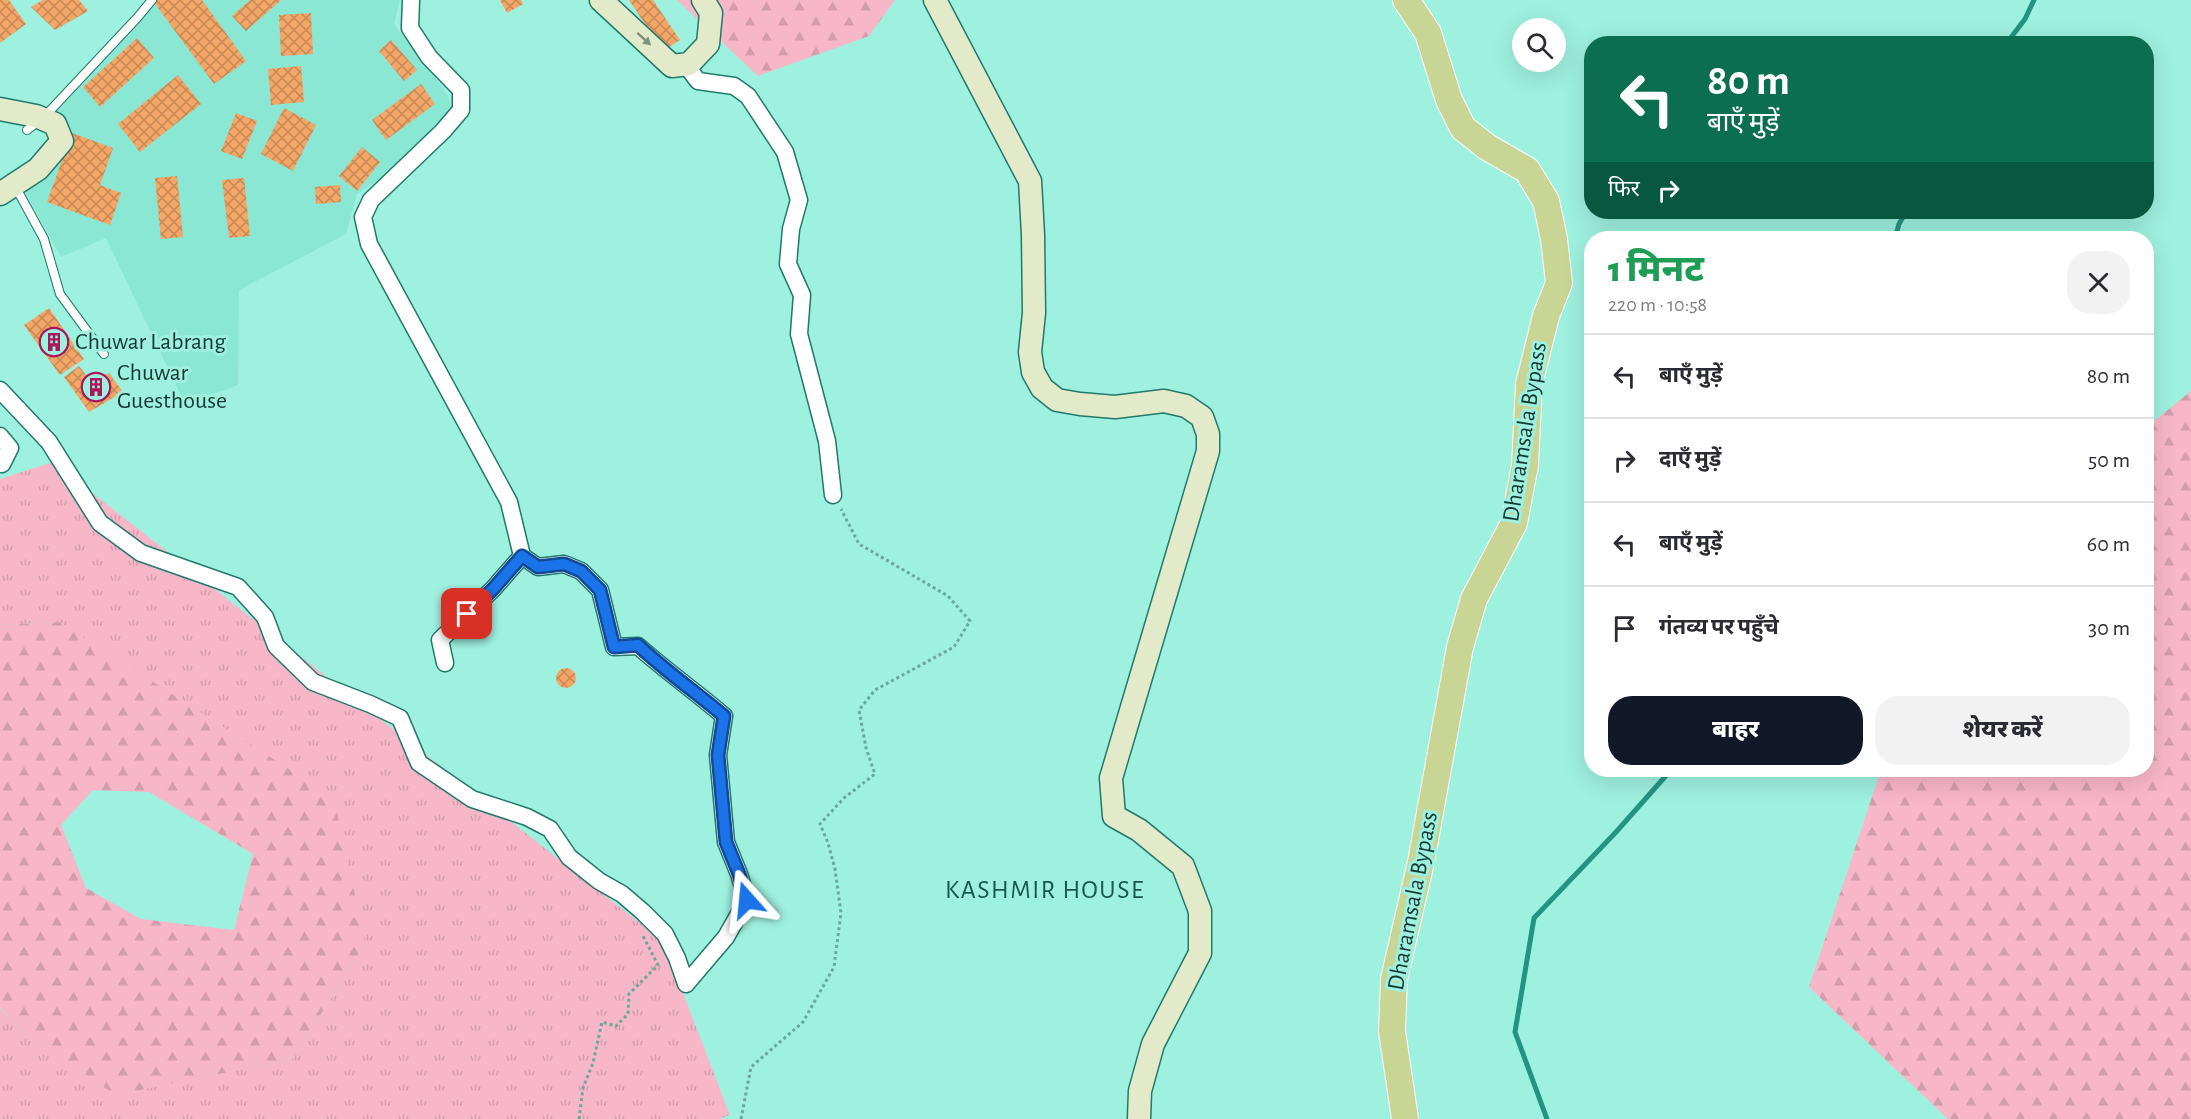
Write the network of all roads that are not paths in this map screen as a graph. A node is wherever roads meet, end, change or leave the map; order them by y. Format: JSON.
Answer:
{"nodes":[{"id":1,"x":152,"y":0,"type":"edge"},
{"id":2,"x":411,"y":0,"type":"edge"},
{"id":3,"x":601,"y":0,"type":"edge"},
{"id":4,"x":703,"y":0,"type":"edge"},
{"id":5,"x":935,"y":0,"type":"edge"},
{"id":6,"x":1406,"y":0,"type":"edge"},
{"id":7,"x":689,"y":64,"type":"junction"},
{"id":8,"x":0,"y":109,"type":"edge"},
{"id":9,"x":34,"y":124,"type":"junction"},
{"id":10,"x":7,"y":190,"type":"edge"},
{"id":11,"x":105,"y":354,"type":"dead end"},
{"id":12,"x":0,"y":390,"type":"edge"},
{"id":13,"x":0,"y":436,"type":"edge"},
{"id":14,"x":0,"y":463,"type":"edge"},
{"id":15,"x":833,"y":495,"type":"road end"},
{"id":16,"x":522,"y":556,"type":"junction"},
{"id":17,"x":445,"y":663,"type":"dead end"},
{"id":18,"x":1139,"y":1119,"type":"edge"},
{"id":19,"x":1405,"y":1119,"type":"edge"}],
"edges":[{"from":1,"to":9,"type":"lane"},
{"from":2,"to":16,"type":"street"},
{"from":3,"to":7,"type":"main road","one_way":true},
{"from":4,"to":7,"type":"main road"},
{"from":5,"to":18,"type":"main road"},
{"from":6,"to":19,"type":"main road","name":"Dharamsala Bypass"},
{"from":7,"to":15,"type":"street"},
{"from":8,"to":9,"type":"main road"},
{"from":9,"to":10,"type":"main road"},
{"from":10,"to":11,"type":"lane"},
{"from":12,"to":16,"type":"street"},
{"from":13,"to":14,"type":"street"},
{"from":16,"to":17,"type":"street"}]}
